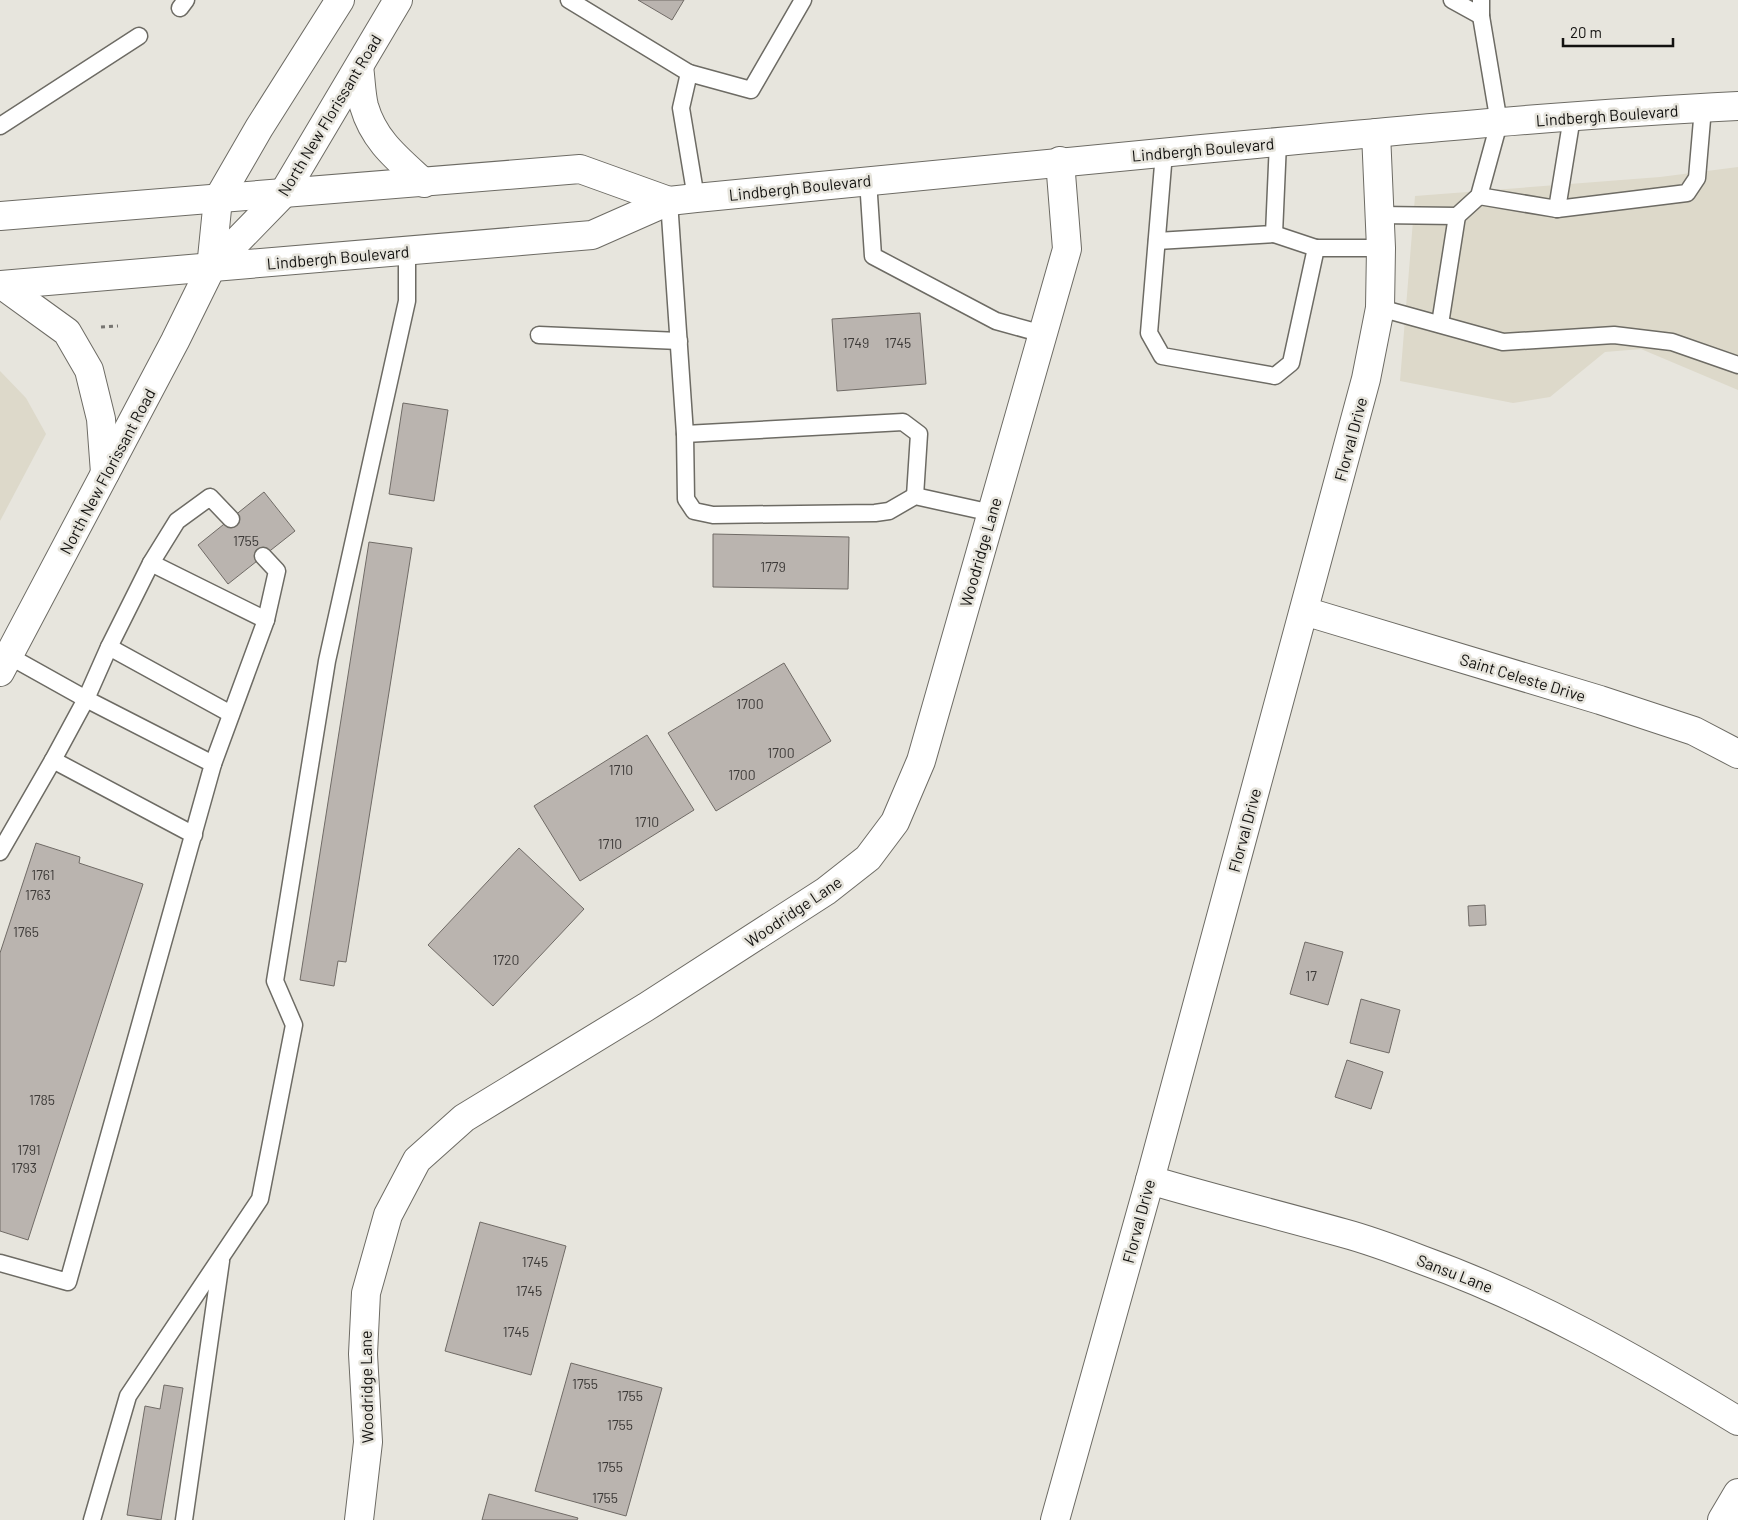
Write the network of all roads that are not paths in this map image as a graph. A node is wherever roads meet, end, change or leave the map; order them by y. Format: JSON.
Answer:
{"nodes":[{"id":1,"x":340,"y":0,"type":"edge"},
{"id":2,"x":398,"y":0,"type":"edge"},
{"id":3,"x":569,"y":0,"type":"edge"},
{"id":4,"x":803,"y":0,"type":"edge"},
{"id":5,"x":1452,"y":0,"type":"edge"},
{"id":6,"x":1481,"y":8,"type":"edge"},
{"id":7,"x":138,"y":36,"type":"dead end"},
{"id":8,"x":359,"y":67,"type":"junction"},
{"id":9,"x":689,"y":73,"type":"junction"},
{"id":10,"x":1738,"y":106,"type":"edge"},
{"id":11,"x":1703,"y":108,"type":"junction"},
{"id":12,"x":1572,"y":117,"type":"junction"},
{"id":13,"x":1499,"y":123,"type":"junction"},
{"id":14,"x":0,"y":126,"type":"edge"},
{"id":15,"x":1376,"y":133,"type":"junction"},
{"id":16,"x":1278,"y":142,"type":"junction"},
{"id":17,"x":1164,"y":152,"type":"junction"},
{"id":18,"x":1060,"y":161,"type":"junction"},
{"id":19,"x":868,"y":180,"type":"junction"},
{"id":20,"x":424,"y":183,"type":"junction"},
{"id":21,"x":283,"y":194,"type":"junction"},
{"id":22,"x":1479,"y":196,"type":"junction"},
{"id":23,"x":696,"y":198,"type":"junction"},
{"id":24,"x":218,"y":199,"type":"junction"},
{"id":25,"x":669,"y":201,"type":"junction"},
{"id":26,"x":1558,"y":209,"type":"junction"},
{"id":27,"x":1379,"y":215,"type":"junction"},
{"id":28,"x":0,"y":216,"type":"edge"},
{"id":29,"x":1457,"y":216,"type":"junction"},
{"id":30,"x":1274,"y":234,"type":"junction"},
{"id":31,"x":1157,"y":242,"type":"junction"},
{"id":32,"x":1316,"y":248,"type":"junction"},
{"id":33,"x":1381,"y":248,"type":"junction"},
{"id":34,"x":407,"y":251,"type":"junction"},
{"id":35,"x":212,"y":268,"type":"junction"},
{"id":36,"x":1,"y":285,"type":"edge"},
{"id":37,"x":1380,"y":308,"type":"junction"},
{"id":38,"x":1440,"y":324,"type":"junction"},
{"id":39,"x":1043,"y":334,"type":"junction"},
{"id":40,"x":539,"y":335,"type":"dead end"},
{"id":41,"x":679,"y":341,"type":"junction"},
{"id":42,"x":1738,"y":365,"type":"edge"},
{"id":43,"x":686,"y":434,"type":"junction"},
{"id":44,"x":106,"y":473,"type":"junction"},
{"id":45,"x":915,"y":496,"type":"junction"},
{"id":46,"x":992,"y":513,"type":"junction"},
{"id":47,"x":231,"y":519,"type":"dead end"},
{"id":48,"x":264,"y":556,"type":"dead end"},
{"id":49,"x":151,"y":563,"type":"junction"},
{"id":50,"x":1304,"y":611,"type":"junction"},
{"id":51,"x":266,"y":620,"type":"junction"},
{"id":52,"x":109,"y":647,"type":"junction"},
{"id":53,"x":4,"y":664,"type":"edge"},
{"id":54,"x":86,"y":698,"type":"junction"},
{"id":55,"x":231,"y":714,"type":"junction"},
{"id":56,"x":1738,"y":754,"type":"edge"},
{"id":57,"x":53,"y":760,"type":"junction"},
{"id":58,"x":213,"y":764,"type":"junction"},
{"id":59,"x":194,"y":834,"type":"junction"},
{"id":60,"x":0,"y":852,"type":"edge"},
{"id":61,"x":1150,"y":1180,"type":"junction"},
{"id":62,"x":222,"y":1256,"type":"junction"},
{"id":63,"x":0,"y":1263,"type":"edge"},
{"id":64,"x":1738,"y":1421,"type":"edge"},
{"id":65,"x":1738,"y":1493,"type":"edge"},
{"id":66,"x":92,"y":1520,"type":"edge"},
{"id":67,"x":184,"y":1520,"type":"edge"},
{"id":68,"x":359,"y":1520,"type":"edge"},
{"id":69,"x":1055,"y":1520,"type":"edge"},
{"id":70,"x":1722,"y":1520,"type":"edge"}],
"edges":[{"from":1,"to":24,"type":"street","name":"North New Florissant Road"},
{"from":2,"to":8,"type":"street","name":"North New Florissant Road"},
{"from":3,"to":9,"type":"lane"},
{"from":4,"to":9,"type":"lane"},
{"from":5,"to":6,"type":"lane"},
{"from":6,"to":13,"type":"lane"},
{"from":7,"to":14,"type":"lane"},
{"from":8,"to":20,"type":"street"},
{"from":8,"to":21,"type":"street","name":"North New Florissant Road"},
{"from":9,"to":23,"type":"lane"},
{"from":10,"to":11,"type":"street","name":"Lindbergh Boulevard"},
{"from":11,"to":12,"type":"street","name":"Lindbergh Boulevard"},
{"from":11,"to":26,"type":"lane"},
{"from":12,"to":13,"type":"street","name":"Lindbergh Boulevard"},
{"from":12,"to":26,"type":"lane"},
{"from":13,"to":15,"type":"street","name":"Lindbergh Boulevard"},
{"from":13,"to":22,"type":"lane"},
{"from":15,"to":16,"type":"street","name":"Lindbergh Boulevard"},
{"from":15,"to":27,"type":"street","name":"Florval Drive"},
{"from":16,"to":17,"type":"street","name":"Lindbergh Boulevard"},
{"from":16,"to":30,"type":"lane"},
{"from":17,"to":18,"type":"street","name":"Lindbergh Boulevard"},
{"from":17,"to":31,"type":"lane"},
{"from":18,"to":19,"type":"street","name":"Lindbergh Boulevard"},
{"from":18,"to":39,"type":"street","name":"Woodridge Lane"},
{"from":19,"to":23,"type":"street","name":"Lindbergh Boulevard"},
{"from":19,"to":39,"type":"lane"},
{"from":20,"to":21,"type":"street","name":"Lindbergh Boulevard"},
{"from":20,"to":25,"type":"street","name":"Lindbergh Boulevard"},
{"from":21,"to":24,"type":"street","name":"Lindbergh Boulevard"},
{"from":21,"to":35,"type":"street","name":"North New Florissant Road"},
{"from":22,"to":26,"type":"lane"},
{"from":22,"to":29,"type":"lane"},
{"from":23,"to":25,"type":"street","name":"Lindbergh Boulevard"},
{"from":24,"to":28,"type":"street","name":"Lindbergh Boulevard"},
{"from":24,"to":35,"type":"street","name":"North New Florissant Road"},
{"from":25,"to":34,"type":"street","name":"Lindbergh Boulevard"},
{"from":25,"to":41,"type":"lane"},
{"from":27,"to":29,"type":"lane"},
{"from":27,"to":33,"type":"street","name":"Florval Drive"},
{"from":29,"to":38,"type":"lane"},
{"from":30,"to":31,"type":"lane"},
{"from":30,"to":32,"type":"lane"},
{"from":31,"to":32,"type":"lane"},
{"from":32,"to":33,"type":"lane"},
{"from":33,"to":37,"type":"street","name":"Florval Drive"},
{"from":34,"to":35,"type":"street","name":"Lindbergh Boulevard"},
{"from":34,"to":62,"type":"lane"},
{"from":35,"to":36,"type":"street","name":"Lindbergh Boulevard"},
{"from":35,"to":44,"type":"street","name":"North New Florissant Road"},
{"from":36,"to":44,"type":"street"},
{"from":37,"to":38,"type":"lane"},
{"from":37,"to":50,"type":"street","name":"Florval Drive"},
{"from":38,"to":42,"type":"lane"},
{"from":39,"to":46,"type":"street","name":"Woodridge Lane"},
{"from":40,"to":41,"type":"lane"},
{"from":41,"to":43,"type":"lane"},
{"from":43,"to":45,"type":"lane"},
{"from":43,"to":45,"type":"lane"},
{"from":44,"to":53,"type":"street","name":"North New Florissant Road"},
{"from":45,"to":46,"type":"lane"},
{"from":46,"to":68,"type":"street","name":"Woodridge Lane"},
{"from":47,"to":49,"type":"lane"},
{"from":48,"to":51,"type":"lane"},
{"from":49,"to":51,"type":"lane"},
{"from":49,"to":52,"type":"lane"},
{"from":50,"to":56,"type":"street","name":"Saint Celeste Drive"},
{"from":50,"to":61,"type":"street","name":"Florval Drive"},
{"from":51,"to":55,"type":"lane"},
{"from":52,"to":54,"type":"lane"},
{"from":52,"to":55,"type":"lane"},
{"from":53,"to":54,"type":"lane"},
{"from":54,"to":57,"type":"lane"},
{"from":54,"to":58,"type":"lane"},
{"from":55,"to":58,"type":"lane"},
{"from":57,"to":59,"type":"lane"},
{"from":57,"to":60,"type":"lane"},
{"from":58,"to":59,"type":"lane"},
{"from":59,"to":63,"type":"lane"},
{"from":61,"to":64,"type":"street","name":"Sansu Lane"},
{"from":61,"to":69,"type":"street","name":"Florval Drive"},
{"from":62,"to":66,"type":"lane"},
{"from":62,"to":67,"type":"lane"},
{"from":65,"to":70,"type":"street"}]}
